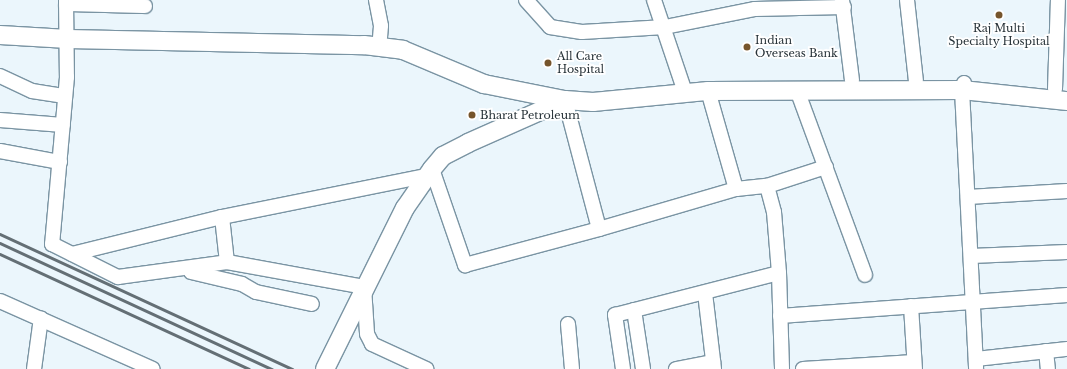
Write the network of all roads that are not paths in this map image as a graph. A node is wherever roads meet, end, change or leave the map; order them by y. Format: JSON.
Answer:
{"nodes":[{"id":1,"x":376,"y":0,"type":"edge"},
{"id":2,"x":526,"y":0,"type":"edge"},
{"id":3,"x":654,"y":0,"type":"edge"},
{"id":4,"x":907,"y":0,"type":"edge"},
{"id":5,"x":1058,"y":0,"type":"edge"},
{"id":6,"x":66,"y":2,"type":"edge"},
{"id":7,"x":843,"y":3,"type":"edge"},
{"id":8,"x":145,"y":6,"type":"dead end"},
{"id":9,"x":665,"y":27,"type":"junction"},
{"id":10,"x":0,"y":34,"type":"edge"},
{"id":11,"x":68,"y":39,"type":"junction"},
{"id":12,"x":379,"y":47,"type":"junction"},
{"id":13,"x":0,"y":76,"type":"edge"},
{"id":14,"x":852,"y":80,"type":"junction"},
{"id":15,"x":916,"y":81,"type":"junction"},
{"id":16,"x":963,"y":87,"type":"junction"},
{"id":17,"x":683,"y":88,"type":"junction"},
{"id":18,"x":797,"y":90,"type":"junction"},
{"id":19,"x":708,"y":91,"type":"junction"},
{"id":20,"x":1063,"y":94,"type":"edge"},
{"id":21,"x":66,"y":96,"type":"junction"},
{"id":22,"x":565,"y":100,"type":"junction"},
{"id":23,"x":0,"y":120,"type":"edge"},
{"id":24,"x":63,"y":125,"type":"junction"},
{"id":25,"x":0,"y":151,"type":"edge"},
{"id":26,"x":60,"y":162,"type":"junction"},
{"id":27,"x":826,"y":167,"type":"junction"},
{"id":28,"x":429,"y":172,"type":"junction"},
{"id":29,"x":767,"y":186,"type":"junction"},
{"id":30,"x":736,"y":189,"type":"junction"},
{"id":31,"x":1067,"y":190,"type":"edge"},
{"id":32,"x":968,"y":197,"type":"junction"},
{"id":33,"x":222,"y":217,"type":"junction"},
{"id":34,"x":599,"y":230,"type":"junction"},
{"id":35,"x":1067,"y":252,"type":"edge"},
{"id":36,"x":72,"y":254,"type":"junction"},
{"id":37,"x":971,"y":256,"type":"junction"},
{"id":38,"x":227,"y":262,"type":"junction"},
{"id":39,"x":179,"y":270,"type":"junction"},
{"id":40,"x":779,"y":273,"type":"junction"},
{"id":41,"x":865,"y":275,"type":"dead end"},
{"id":42,"x":364,"y":287,"type":"junction"},
{"id":43,"x":705,"y":293,"type":"junction"},
{"id":44,"x":1067,"y":295,"type":"edge"},
{"id":45,"x":0,"y":301,"type":"edge"},
{"id":46,"x":974,"y":301,"type":"junction"},
{"id":47,"x":312,"y":304,"type":"dead end"},
{"id":48,"x":911,"y":306,"type":"junction"},
{"id":49,"x":634,"y":310,"type":"junction"},
{"id":50,"x":780,"y":316,"type":"junction"},
{"id":51,"x":41,"y":318,"type":"junction"},
{"id":52,"x":568,"y":324,"type":"dead end"},
{"id":53,"x":1067,"y":348,"type":"edge"},
{"id":54,"x":1046,"y":351,"type":"junction"},
{"id":55,"x":976,"y":364,"type":"edge"},
{"id":56,"x":714,"y":366,"type":"edge"},
{"id":57,"x":914,"y":366,"type":"edge"},
{"id":58,"x":820,"y":368,"type":"edge"},
{"id":59,"x":34,"y":369,"type":"edge"},
{"id":60,"x":153,"y":369,"type":"edge"},
{"id":61,"x":325,"y":369,"type":"edge"},
{"id":62,"x":426,"y":369,"type":"edge"},
{"id":63,"x":572,"y":369,"type":"edge"},
{"id":64,"x":623,"y":369,"type":"edge"},
{"id":65,"x":643,"y":369,"type":"edge"},
{"id":66,"x":676,"y":369,"type":"edge"},
{"id":67,"x":782,"y":369,"type":"edge"},
{"id":68,"x":803,"y":369,"type":"edge"},
{"id":69,"x":1048,"y":369,"type":"edge"}],
"edges":[{"from":1,"to":12,"type":"street"},
{"from":2,"to":9,"type":"street"},
{"from":3,"to":9,"type":"street"},
{"from":4,"to":15,"type":"street"},
{"from":5,"to":20,"type":"street"},
{"from":6,"to":8,"type":"street"},
{"from":6,"to":11,"type":"street"},
{"from":7,"to":9,"type":"street"},
{"from":7,"to":14,"type":"street"},
{"from":9,"to":17,"type":"street"},
{"from":10,"to":11,"type":"main road"},
{"from":11,"to":12,"type":"main road"},
{"from":11,"to":21,"type":"street"},
{"from":12,"to":22,"type":"main road"},
{"from":13,"to":21,"type":"street"},
{"from":14,"to":15,"type":"main road"},
{"from":14,"to":17,"type":"main road"},
{"from":15,"to":16,"type":"main road"},
{"from":16,"to":18,"type":"main road"},
{"from":16,"to":20,"type":"main road"},
{"from":16,"to":32,"type":"street"},
{"from":17,"to":19,"type":"main road"},
{"from":17,"to":22,"type":"main road"},
{"from":18,"to":19,"type":"main road"},
{"from":18,"to":27,"type":"street"},
{"from":19,"to":30,"type":"street"},
{"from":21,"to":24,"type":"street"},
{"from":22,"to":28,"type":"main road"},
{"from":22,"to":34,"type":"street"},
{"from":23,"to":24,"type":"street"},
{"from":24,"to":26,"type":"street"},
{"from":25,"to":26,"type":"street"},
{"from":26,"to":36,"type":"street"},
{"from":27,"to":29,"type":"street"},
{"from":27,"to":41,"type":"street"},
{"from":28,"to":33,"type":"street"},
{"from":28,"to":34,"type":"street"},
{"from":28,"to":42,"type":"main road"},
{"from":29,"to":30,"type":"street"},
{"from":29,"to":40,"type":"street"},
{"from":30,"to":34,"type":"street"},
{"from":31,"to":32,"type":"street"},
{"from":32,"to":37,"type":"street"},
{"from":33,"to":36,"type":"street"},
{"from":33,"to":38,"type":"street"},
{"from":35,"to":37,"type":"street"},
{"from":36,"to":39,"type":"street"},
{"from":37,"to":46,"type":"street"},
{"from":38,"to":39,"type":"street"},
{"from":38,"to":42,"type":"street"},
{"from":39,"to":47,"type":"street"},
{"from":40,"to":43,"type":"street"},
{"from":40,"to":50,"type":"street"},
{"from":42,"to":61,"type":"main road"},
{"from":42,"to":62,"type":"street"},
{"from":43,"to":49,"type":"street"},
{"from":43,"to":56,"type":"street"},
{"from":44,"to":46,"type":"street"},
{"from":45,"to":51,"type":"street"},
{"from":46,"to":48,"type":"street"},
{"from":46,"to":55,"type":"street"},
{"from":48,"to":50,"type":"street"},
{"from":48,"to":57,"type":"street"},
{"from":49,"to":64,"type":"street"},
{"from":49,"to":65,"type":"street"},
{"from":50,"to":67,"type":"street"},
{"from":51,"to":59,"type":"street"},
{"from":51,"to":60,"type":"street"},
{"from":52,"to":63,"type":"street"},
{"from":53,"to":54,"type":"street"},
{"from":54,"to":55,"type":"street"},
{"from":54,"to":69,"type":"street"},
{"from":56,"to":66,"type":"street"},
{"from":57,"to":58,"type":"street"},
{"from":58,"to":68,"type":"street"}]}
